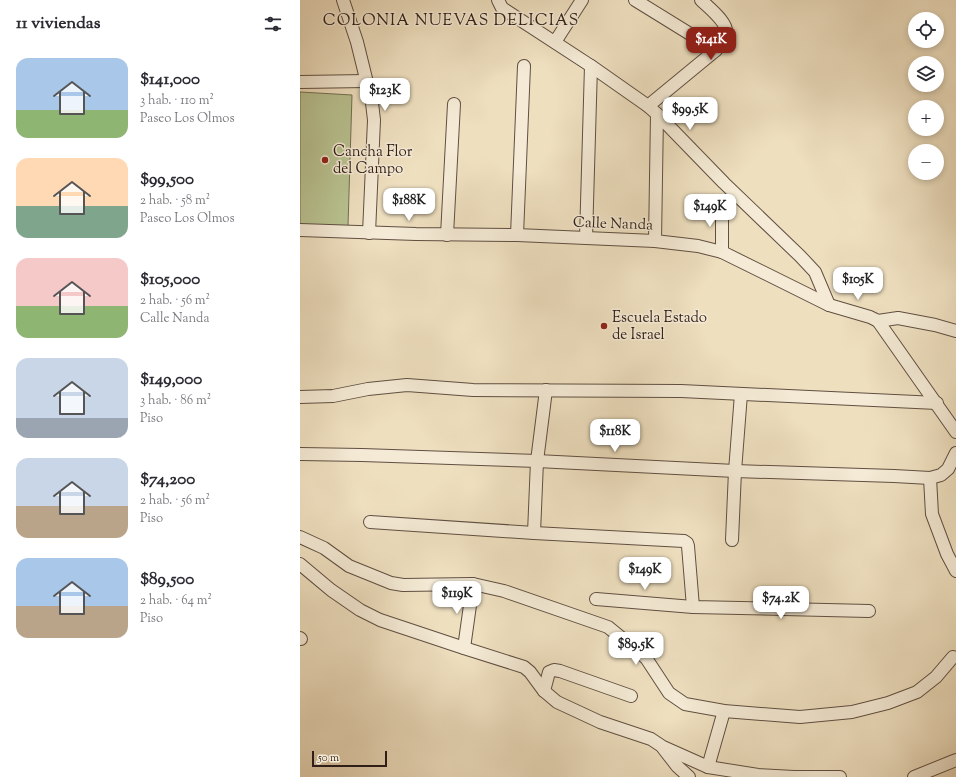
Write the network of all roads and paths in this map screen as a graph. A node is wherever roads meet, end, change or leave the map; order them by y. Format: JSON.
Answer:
{"nodes":[{"id":1,"x":342,"y":0,"type":"edge"},
{"id":2,"x":498,"y":0,"type":"edge"},
{"id":3,"x":582,"y":0,"type":"edge"},
{"id":4,"x":635,"y":0,"type":"edge"},
{"id":5,"x":700,"y":0,"type":"edge"},
{"id":6,"x":554,"y":42,"type":"junction"},
{"id":7,"x":716,"y":50,"type":"junction"},
{"id":8,"x":524,"y":66,"type":"dead end"},
{"id":9,"x":591,"y":66,"type":"junction"},
{"id":10,"x":366,"y":81,"type":"junction"},
{"id":11,"x":300,"y":82,"type":"edge"},
{"id":12,"x":454,"y":104,"type":"dead end"},
{"id":13,"x":653,"y":110,"type":"junction"},
{"id":14,"x":722,"y":204,"type":"dead end"},
{"id":15,"x":300,"y":230,"type":"edge"},
{"id":16,"x":369,"y":232,"type":"junction"},
{"id":17,"x":447,"y":235,"type":"junction"},
{"id":18,"x":517,"y":235,"type":"junction"},
{"id":19,"x":586,"y":238,"type":"junction"},
{"id":20,"x":655,"y":241,"type":"junction"},
{"id":21,"x":722,"y":252,"type":"junction"},
{"id":22,"x":829,"y":305,"type":"junction"},
{"id":23,"x":878,"y":321,"type":"junction"},
{"id":24,"x":956,"y":331,"type":"edge"},
{"id":25,"x":546,"y":390,"type":"junction"},
{"id":26,"x":740,"y":394,"type":"junction"},
{"id":27,"x":300,"y":397,"type":"edge"},
{"id":28,"x":937,"y":403,"type":"junction"},
{"id":29,"x":956,"y":432,"type":"edge"},
{"id":30,"x":956,"y":453,"type":"edge"},
{"id":31,"x":300,"y":454,"type":"edge"},
{"id":32,"x":538,"y":461,"type":"junction"},
{"id":33,"x":735,"y":471,"type":"junction"},
{"id":34,"x":930,"y":478,"type":"junction"},
{"id":35,"x":370,"y":522,"type":"dead end"},
{"id":36,"x":534,"y":533,"type":"junction"},
{"id":37,"x":300,"y":537,"type":"edge"},
{"id":38,"x":732,"y":540,"type":"dead end"},
{"id":39,"x":300,"y":564,"type":"edge"},
{"id":40,"x":956,"y":571,"type":"edge"},
{"id":41,"x":473,"y":584,"type":"junction"},
{"id":42,"x":596,"y":599,"type":"dead end"},
{"id":43,"x":693,"y":606,"type":"junction"},
{"id":44,"x":870,"y":611,"type":"dead end"},
{"id":45,"x":464,"y":648,"type":"junction"},
{"id":46,"x":953,"y":657,"type":"dead end"},
{"id":47,"x":544,"y":691,"type":"junction"},
{"id":48,"x":631,"y":696,"type":"dead end"},
{"id":49,"x":724,"y":711,"type":"junction"},
{"id":50,"x":663,"y":747,"type":"junction"},
{"id":51,"x":956,"y":760,"type":"edge"},
{"id":52,"x":708,"y":767,"type":"junction"},
{"id":53,"x":943,"y":772,"type":"edge"},
{"id":54,"x":689,"y":777,"type":"edge"},
{"id":55,"x":795,"y":777,"type":"edge"},
{"id":56,"x":840,"y":777,"type":"edge"},
{"id":57,"x":914,"y":777,"type":"edge"}],
"edges":[{"from":1,"to":10,"type":"street"},
{"from":2,"to":6,"type":"street"},
{"from":3,"to":6,"type":"street"},
{"from":4,"to":7,"type":"street"},
{"from":5,"to":7,"type":"street"},
{"from":6,"to":9,"type":"street"},
{"from":7,"to":13,"type":"street"},
{"from":8,"to":18,"type":"street"},
{"from":9,"to":13,"type":"street"},
{"from":9,"to":19,"type":"street"},
{"from":10,"to":11,"type":"street"},
{"from":10,"to":16,"type":"street"},
{"from":12,"to":17,"type":"street"},
{"from":13,"to":20,"type":"street"},
{"from":13,"to":22,"type":"street"},
{"from":14,"to":21,"type":"street"},
{"from":15,"to":16,"type":"street","name":"Calle Nanda"},
{"from":16,"to":17,"type":"street","name":"Calle Nanda"},
{"from":17,"to":18,"type":"street","name":"Calle Nanda"},
{"from":18,"to":19,"type":"street","name":"Calle Nanda"},
{"from":19,"to":20,"type":"street","name":"Calle Nanda"},
{"from":20,"to":21,"type":"street","name":"Calle Nanda"},
{"from":21,"to":22,"type":"street","name":"Calle Nanda"},
{"from":22,"to":23,"type":"street","name":"Calle Nanda"},
{"from":23,"to":24,"type":"street","name":"Calle Nanda"},
{"from":23,"to":28,"type":"street"},
{"from":25,"to":26,"type":"street"},
{"from":25,"to":27,"type":"street"},
{"from":25,"to":32,"type":"street"},
{"from":26,"to":28,"type":"street"},
{"from":26,"to":33,"type":"street"},
{"from":28,"to":29,"type":"street"},
{"from":30,"to":34,"type":"street"},
{"from":31,"to":32,"type":"street"},
{"from":32,"to":33,"type":"street"},
{"from":32,"to":36,"type":"street"},
{"from":33,"to":34,"type":"street"},
{"from":33,"to":38,"type":"street"},
{"from":34,"to":40,"type":"street"},
{"from":35,"to":36,"type":"street"},
{"from":36,"to":43,"type":"street"},
{"from":37,"to":41,"type":"street"},
{"from":39,"to":45,"type":"street"},
{"from":41,"to":45,"type":"street"},
{"from":41,"to":49,"type":"street"},
{"from":42,"to":43,"type":"street"},
{"from":43,"to":44,"type":"street"},
{"from":45,"to":47,"type":"street"},
{"from":46,"to":49,"type":"street"},
{"from":47,"to":48,"type":"street"},
{"from":47,"to":50,"type":"street"},
{"from":49,"to":52,"type":"street"},
{"from":50,"to":52,"type":"street"},
{"from":50,"to":54,"type":"street"},
{"from":51,"to":53,"type":"street"},
{"from":52,"to":55,"type":"street"},
{"from":53,"to":57,"type":"street"},
{"from":55,"to":56,"type":"street"}]}
